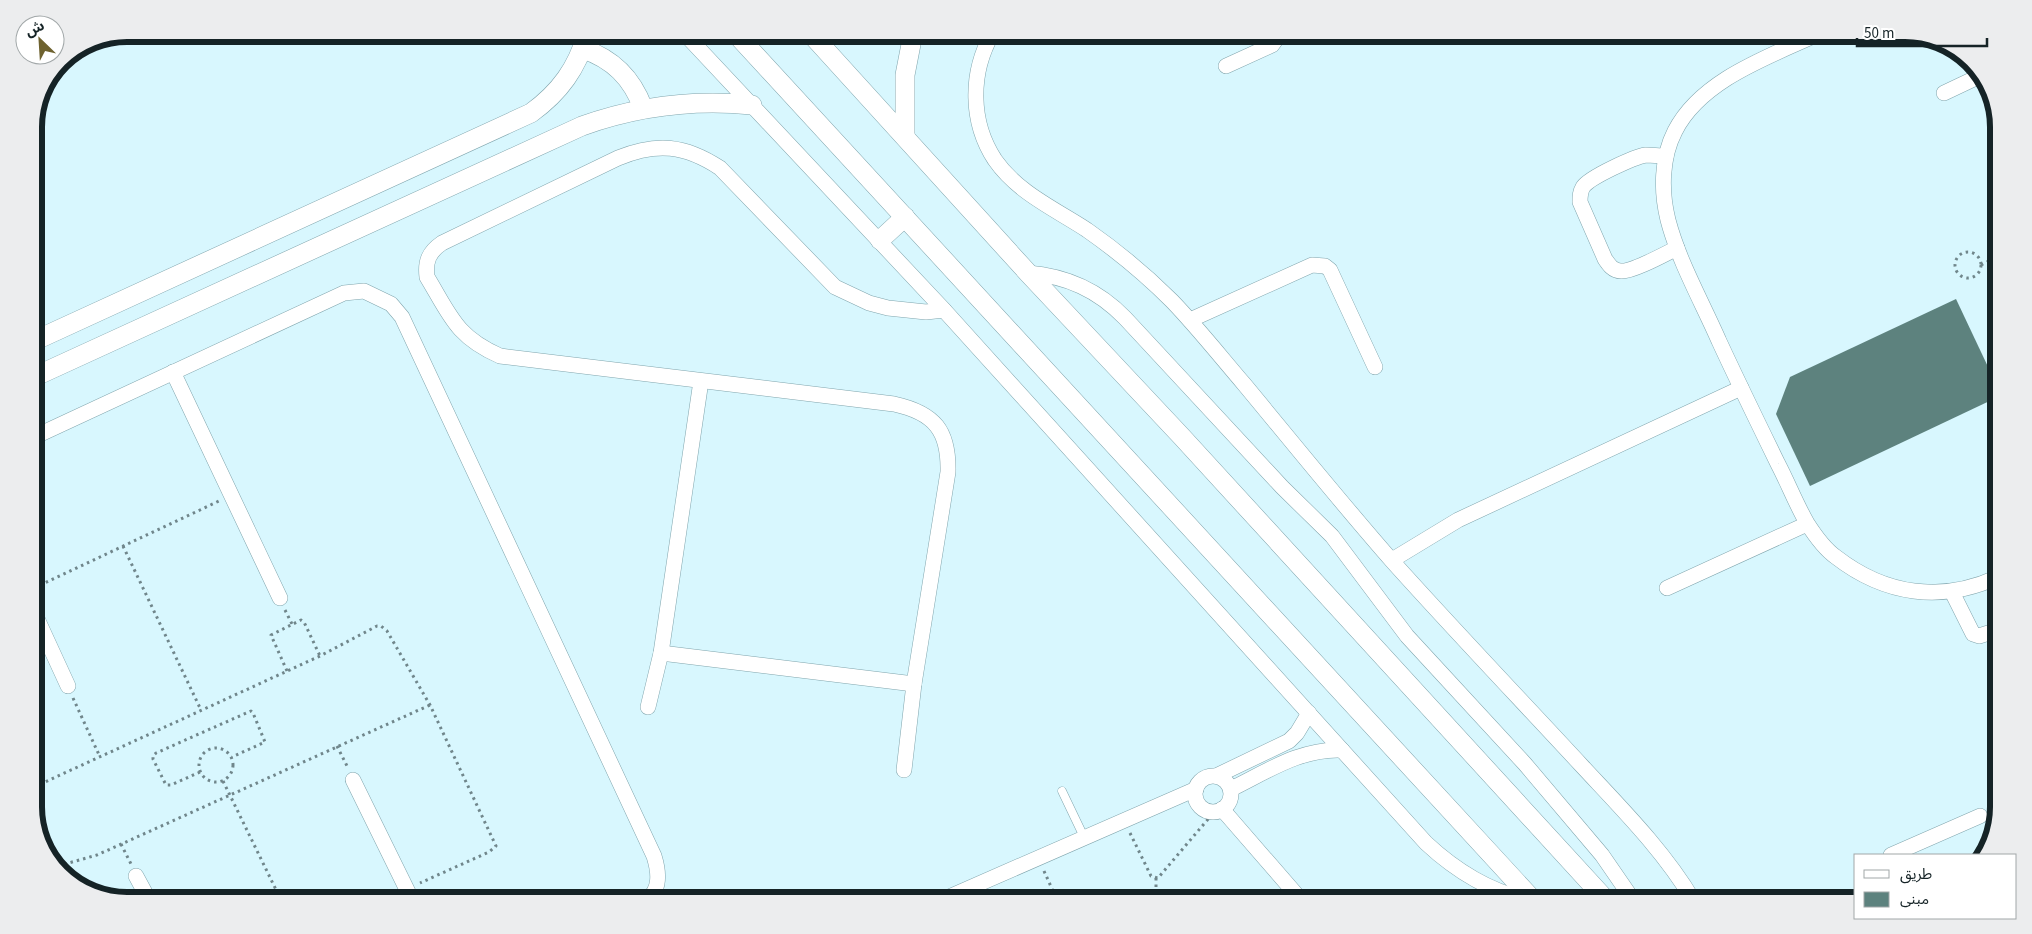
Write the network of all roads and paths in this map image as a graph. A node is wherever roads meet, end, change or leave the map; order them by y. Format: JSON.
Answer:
{"nodes":[{"id":1,"x":585,"y":42,"type":"edge"},
{"id":2,"x":586,"y":42,"type":"edge"},
{"id":3,"x":693,"y":42,"type":"edge"},
{"id":4,"x":743,"y":42,"type":"edge"},
{"id":5,"x":818,"y":42,"type":"edge"},
{"id":6,"x":911,"y":42,"type":"edge"},
{"id":7,"x":987,"y":42,"type":"edge"},
{"id":8,"x":1274,"y":42,"type":"edge"},
{"id":9,"x":1802,"y":42,"type":"edge"},
{"id":10,"x":1226,"y":66,"type":"dead end"},
{"id":11,"x":1974,"y":79,"type":"edge"},
{"id":12,"x":1944,"y":93,"type":"dead end"},
{"id":13,"x":752,"y":105,"type":"junction"},
{"id":14,"x":644,"y":108,"type":"junction"},
{"id":15,"x":905,"y":136,"type":"junction"},
{"id":16,"x":1666,"y":156,"type":"junction"},
{"id":17,"x":905,"y":217,"type":"junction"},
{"id":18,"x":880,"y":240,"type":"junction"},
{"id":19,"x":1677,"y":248,"type":"junction"},
{"id":20,"x":1989,"y":261,"type":"edge"},
{"id":21,"x":1981,"y":265,"type":"junction"},
{"id":22,"x":1028,"y":273,"type":"junction"},
{"id":23,"x":944,"y":310,"type":"junction"},
{"id":24,"x":1190,"y":320,"type":"junction"},
{"id":25,"x":43,"y":337,"type":"edge"},
{"id":26,"x":1375,"y":367,"type":"dead end"},
{"id":27,"x":173,"y":372,"type":"junction"},
{"id":28,"x":43,"y":373,"type":"edge"},
{"id":29,"x":701,"y":381,"type":"junction"},
{"id":30,"x":1741,"y":388,"type":"junction"},
{"id":31,"x":43,"y":433,"type":"edge"},
{"id":32,"x":232,"y":495,"type":"junction"},
{"id":33,"x":1807,"y":524,"type":"junction"},
{"id":34,"x":123,"y":546,"type":"junction"},
{"id":35,"x":1392,"y":560,"type":"junction"},
{"id":36,"x":1990,"y":581,"type":"edge"},
{"id":37,"x":43,"y":584,"type":"edge"},
{"id":38,"x":1667,"y":588,"type":"dead end"},
{"id":39,"x":1952,"y":592,"type":"junction"},
{"id":40,"x":280,"y":598,"type":"dead end"},
{"id":41,"x":43,"y":632,"type":"edge"},
{"id":42,"x":1990,"y":633,"type":"edge"},
{"id":43,"x":661,"y":653,"type":"junction"},
{"id":44,"x":320,"y":656,"type":"junction"},
{"id":45,"x":287,"y":671,"type":"junction"},
{"id":46,"x":914,"y":684,"type":"junction"},
{"id":47,"x":68,"y":686,"type":"joint"},
{"id":48,"x":430,"y":705,"type":"junction"},
{"id":49,"x":648,"y":707,"type":"dead end"},
{"id":50,"x":201,"y":710,"type":"junction"},
{"id":51,"x":1309,"y":713,"type":"junction"},
{"id":52,"x":337,"y":746,"type":"junction"},
{"id":53,"x":1342,"y":750,"type":"junction"},
{"id":54,"x":100,"y":757,"type":"junction"},
{"id":55,"x":232,"y":758,"type":"junction"},
{"id":56,"x":904,"y":770,"type":"dead end"},
{"id":57,"x":200,"y":772,"type":"junction"},
{"id":58,"x":1216,"y":776,"type":"junction"},
{"id":59,"x":223,"y":780,"type":"junction"},
{"id":60,"x":353,"y":780,"type":"joint"},
{"id":61,"x":43,"y":783,"type":"edge"},
{"id":62,"x":1196,"y":789,"type":"junction"},
{"id":63,"x":1230,"y":790,"type":"junction"},
{"id":64,"x":1062,"y":791,"type":"dead end"},
{"id":65,"x":230,"y":795,"type":"junction"},
{"id":66,"x":1218,"y":810,"type":"junction"},
{"id":67,"x":1980,"y":816,"type":"dead end"},
{"id":68,"x":1124,"y":819,"type":"junction"},
{"id":69,"x":1084,"y":837,"type":"junction"},
{"id":70,"x":121,"y":844,"type":"junction"},
{"id":71,"x":1893,"y":854,"type":"edge"},
{"id":72,"x":1038,"y":857,"type":"junction"},
{"id":73,"x":65,"y":864,"type":"edge"},
{"id":74,"x":136,"y":876,"type":"joint"},
{"id":75,"x":1156,"y":878,"type":"junction"},
{"id":76,"x":144,"y":892,"type":"edge"},
{"id":77,"x":277,"y":892,"type":"edge"},
{"id":78,"x":408,"y":892,"type":"edge"},
{"id":79,"x":415,"y":892,"type":"edge"},
{"id":80,"x":654,"y":892,"type":"edge"},
{"id":81,"x":960,"y":892,"type":"edge"},
{"id":82,"x":1053,"y":892,"type":"edge"},
{"id":83,"x":1156,"y":892,"type":"edge"},
{"id":84,"x":1294,"y":892,"type":"edge"},
{"id":85,"x":1502,"y":892,"type":"edge"},
{"id":86,"x":1526,"y":892,"type":"edge"},
{"id":87,"x":1599,"y":892,"type":"edge"},
{"id":88,"x":1627,"y":892,"type":"edge"},
{"id":89,"x":1687,"y":892,"type":"edge"}],
"edges":[{"from":1,"to":25,"type":"street"},
{"from":2,"to":14,"type":"street"},
{"from":3,"to":13,"type":"street"},
{"from":4,"to":17,"type":"street"},
{"from":5,"to":15,"type":"street"},
{"from":6,"to":15,"type":"street"},
{"from":7,"to":24,"type":"street"},
{"from":8,"to":10,"type":"street"},
{"from":9,"to":16,"type":"street"},
{"from":11,"to":12,"type":"street"},
{"from":13,"to":14,"type":"street"},
{"from":13,"to":18,"type":"street"},
{"from":14,"to":28,"type":"street"},
{"from":15,"to":22,"type":"street"},
{"from":16,"to":19,"type":"street"},
{"from":16,"to":19,"type":"street"},
{"from":17,"to":18,"type":"street"},
{"from":17,"to":86,"type":"street"},
{"from":18,"to":23,"type":"street"},
{"from":19,"to":30,"type":"street"},
{"from":20,"to":21,"type":"path"},
{"from":21,"to":21,"type":"path"},
{"from":22,"to":87,"type":"street"},
{"from":22,"to":88,"type":"street"},
{"from":23,"to":29,"type":"street"},
{"from":23,"to":51,"type":"street"},
{"from":24,"to":26,"type":"street"},
{"from":24,"to":35,"type":"street"},
{"from":27,"to":31,"type":"street"},
{"from":27,"to":32,"type":"street"},
{"from":27,"to":80,"type":"street"},
{"from":29,"to":43,"type":"street"},
{"from":29,"to":46,"type":"street"},
{"from":30,"to":33,"type":"street"},
{"from":30,"to":35,"type":"street"},
{"from":32,"to":34,"type":"path"},
{"from":32,"to":40,"type":"street"},
{"from":33,"to":38,"type":"street"},
{"from":33,"to":39,"type":"street"},
{"from":34,"to":37,"type":"path"},
{"from":34,"to":50,"type":"path"},
{"from":35,"to":89,"type":"street"},
{"from":36,"to":39,"type":"street"},
{"from":39,"to":42,"type":"street"},
{"from":41,"to":47,"type":"street"},
{"from":43,"to":46,"type":"street"},
{"from":43,"to":49,"type":"street"},
{"from":44,"to":45,"type":"path"},
{"from":44,"to":45,"type":"path"},
{"from":44,"to":48,"type":"path"},
{"from":45,"to":50,"type":"path"},
{"from":46,"to":56,"type":"street"},
{"from":47,"to":54,"type":"path"},
{"from":48,"to":52,"type":"path"},
{"from":48,"to":79,"type":"path"},
{"from":50,"to":54,"type":"path"},
{"from":51,"to":53,"type":"street"},
{"from":51,"to":58,"type":"street"},
{"from":52,"to":60,"type":"path"},
{"from":52,"to":65,"type":"path"},
{"from":53,"to":63,"type":"street"},
{"from":53,"to":85,"type":"street"},
{"from":54,"to":61,"type":"path"},
{"from":55,"to":57,"type":"path"},
{"from":55,"to":57,"type":"path"},
{"from":55,"to":59,"type":"path"},
{"from":57,"to":59,"type":"path"},
{"from":58,"to":62,"type":"street"},
{"from":58,"to":63,"type":"street"},
{"from":59,"to":65,"type":"path"},
{"from":60,"to":78,"type":"street"},
{"from":62,"to":66,"type":"street"},
{"from":62,"to":68,"type":"street"},
{"from":63,"to":66,"type":"street"},
{"from":64,"to":69,"type":"lane"},
{"from":65,"to":70,"type":"path"},
{"from":65,"to":77,"type":"path"},
{"from":66,"to":75,"type":"path"},
{"from":66,"to":84,"type":"street"},
{"from":67,"to":71,"type":"street"},
{"from":68,"to":69,"type":"street"},
{"from":68,"to":75,"type":"path"},
{"from":69,"to":72,"type":"street"},
{"from":70,"to":73,"type":"path"},
{"from":70,"to":74,"type":"path"},
{"from":72,"to":81,"type":"street"},
{"from":72,"to":82,"type":"path"},
{"from":74,"to":76,"type":"street"},
{"from":75,"to":83,"type":"path"}]}
